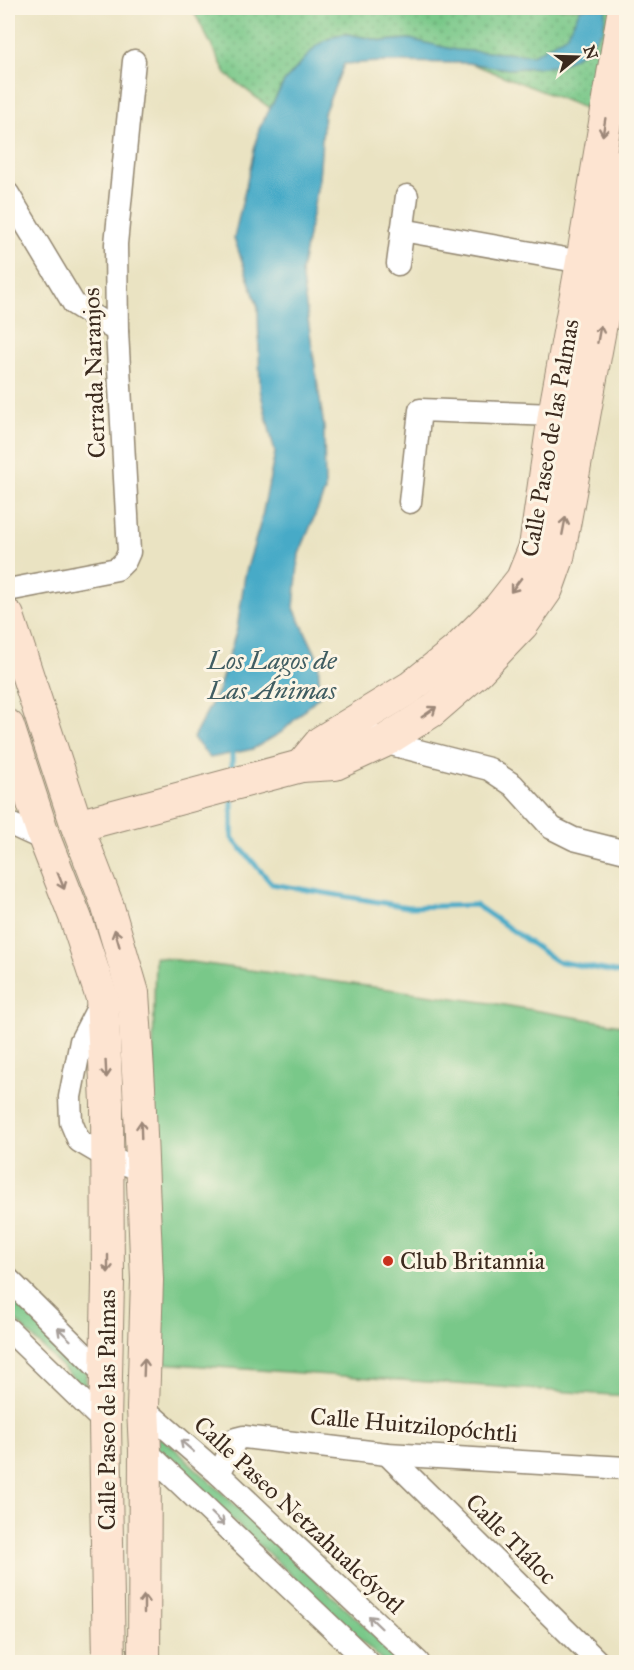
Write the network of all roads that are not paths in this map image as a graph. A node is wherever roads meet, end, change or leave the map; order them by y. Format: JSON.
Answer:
{"nodes":[{"id":1,"x":624,"y":8,"type":"edge"},
{"id":2,"x":134,"y":61,"type":"dead end"},
{"id":3,"x":627,"y":163,"type":"edge"},
{"id":4,"x":8,"y":194,"type":"edge"},
{"id":5,"x":407,"y":196,"type":"dead end"},
{"id":6,"x":606,"y":206,"type":"junction"},
{"id":7,"x":402,"y":230,"type":"junction"},
{"id":8,"x":582,"y":262,"type":"junction"},
{"id":9,"x":398,"y":264,"type":"dead end"},
{"id":10,"x":618,"y":281,"type":"edge"},
{"id":11,"x":117,"y":331,"type":"junction"},
{"id":12,"x":569,"y":418,"type":"junction"},
{"id":13,"x":410,"y":502,"type":"dead end"},
{"id":14,"x":8,"y":590,"type":"edge"},
{"id":15,"x":8,"y":616,"type":"edge"},
{"id":16,"x":357,"y":721,"type":"junction"},
{"id":17,"x":8,"y":726,"type":"edge"},
{"id":18,"x":383,"y":742,"type":"junction"},
{"id":19,"x":301,"y":766,"type":"junction"},
{"id":20,"x":8,"y":823,"type":"edge"},
{"id":21,"x":77,"y":826,"type":"junction"},
{"id":22,"x":45,"y":840,"type":"junction"},
{"id":23,"x":627,"y":852,"type":"edge"},
{"id":24,"x":133,"y":993,"type":"junction"},
{"id":25,"x":102,"y":998,"type":"junction"},
{"id":26,"x":108,"y":1158,"type":"junction"},
{"id":27,"x":142,"y":1170,"type":"junction"},
{"id":28,"x":8,"y":1280,"type":"edge"},
{"id":29,"x":8,"y":1329,"type":"edge"},
{"id":30,"x":105,"y":1375,"type":"junction"},
{"id":31,"x":142,"y":1408,"type":"junction"},
{"id":32,"x":105,"y":1423,"type":"junction"},
{"id":33,"x":145,"y":1450,"type":"junction"},
{"id":34,"x":387,"y":1454,"type":"junction"},
{"id":35,"x":627,"y":1467,"type":"edge"},
{"id":36,"x":219,"y":1474,"type":"junction"},
{"id":37,"x":147,"y":1659,"type":"edge"},
{"id":38,"x":109,"y":1662,"type":"edge"},
{"id":39,"x":368,"y":1662,"type":"edge"},
{"id":40,"x":418,"y":1662,"type":"edge"},
{"id":41,"x":598,"y":1662,"type":"edge"}],
"edges":[{"from":1,"to":6,"type":"main road","name":"Calle Paseo de las Palmas","one_way":true},
{"from":2,"to":11,"type":"street","name":"Cerrada Naranjos"},
{"from":3,"to":6,"type":"main road","name":"Calle Paseo de las Palmas"},
{"from":4,"to":11,"type":"street"},
{"from":5,"to":7,"type":"street"},
{"from":6,"to":8,"type":"main road","name":"Calle Paseo de las Palmas"},
{"from":6,"to":10,"type":"main road","name":"Calle Paseo de las Palmas"},
{"from":7,"to":8,"type":"street"},
{"from":7,"to":9,"type":"street"},
{"from":8,"to":12,"type":"main road","name":"Calle Paseo de las Palmas"},
{"from":12,"to":10,"type":"main road","name":"Calle Paseo de las Palmas","one_way":true},
{"from":11,"to":14,"type":"street","name":"Cerrada Naranjos"},
{"from":12,"to":13,"type":"street"},
{"from":12,"to":16,"type":"main road","name":"Calle Paseo de las Palmas","one_way":true},
{"from":18,"to":12,"type":"main road","name":"Calle Paseo de las Palmas","one_way":true},
{"from":15,"to":21,"type":"main road","name":"Calle Paseo de las Palmas"},
{"from":16,"to":18,"type":"street"},
{"from":16,"to":19,"type":"main road","name":"Calle Paseo de las Palmas"},
{"from":17,"to":22,"type":"main road","name":"Calle Paseo de las Palmas"},
{"from":18,"to":19,"type":"main road","name":"Calle Paseo de las Palmas"},
{"from":18,"to":23,"type":"street"},
{"from":19,"to":21,"type":"main road","name":"Calle Paseo de las Palmas"},
{"from":20,"to":22,"type":"street"},
{"from":21,"to":22,"type":"main road"},
{"from":24,"to":21,"type":"main road","name":"Calle Paseo de las Palmas","one_way":true},
{"from":22,"to":25,"type":"main road","name":"Calle Paseo de las Palmas","one_way":true},
{"from":24,"to":25,"type":"street"},
{"from":27,"to":24,"type":"main road","name":"Calle Paseo de las Palmas","one_way":true},
{"from":25,"to":26,"type":"main road","name":"Calle Paseo de las Palmas"},
{"from":26,"to":27,"type":"street"},
{"from":26,"to":30,"type":"main road","name":"Calle Paseo de las Palmas","one_way":true},
{"from":31,"to":27,"type":"main road","name":"Calle Paseo de las Palmas","one_way":true},
{"from":30,"to":28,"type":"street","one_way":true},
{"from":29,"to":32,"type":"street"},
{"from":30,"to":32,"type":"main road","name":"Calle Paseo de las Palmas"},
{"from":31,"to":33,"type":"main road","name":"Calle Paseo de las Palmas"},
{"from":36,"to":31,"type":"street","name":"Calle Paseo Netzahualcóyotl","one_way":true},
{"from":32,"to":38,"type":"main road","name":"Calle Paseo de las Palmas"},
{"from":37,"to":33,"type":"main road","name":"Calle Paseo de las Palmas","one_way":true},
{"from":33,"to":39,"type":"street","one_way":true},
{"from":34,"to":35,"type":"street","name":"Calle Huitzilopóchtli"},
{"from":34,"to":36,"type":"street","name":"Calle Huitzilopóchtli"},
{"from":34,"to":41,"type":"street","name":"Calle Tláloc"},
{"from":40,"to":36,"type":"street","name":"Calle Paseo Netzahualcóyotl","one_way":true}]}
